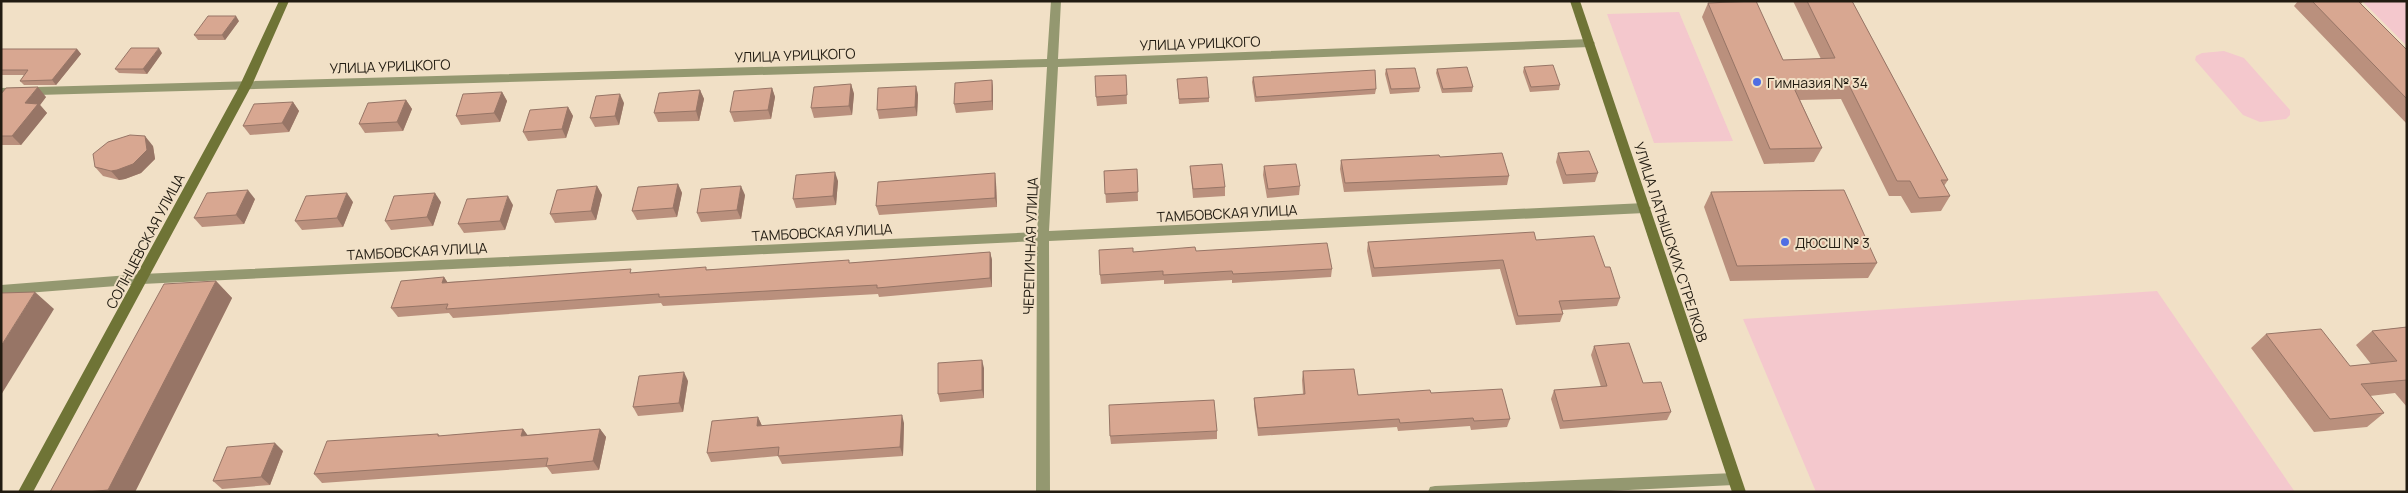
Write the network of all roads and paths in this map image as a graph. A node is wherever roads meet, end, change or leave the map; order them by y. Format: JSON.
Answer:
{"nodes":[{"id":1,"x":284,"y":1,"type":"edge"},
{"id":2,"x":1056,"y":1,"type":"edge"},
{"id":3,"x":1575,"y":1,"type":"edge"},
{"id":4,"x":1590,"y":43,"type":"junction"},
{"id":5,"x":1054,"y":63,"type":"junction"},
{"id":6,"x":246,"y":85,"type":"junction"},
{"id":7,"x":1,"y":92,"type":"edge"},
{"id":8,"x":1644,"y":208,"type":"junction"},
{"id":9,"x":1043,"y":237,"type":"junction"},
{"id":10,"x":142,"y":278,"type":"junction"},
{"id":11,"x":1,"y":290,"type":"edge"},
{"id":12,"x":1736,"y":485,"type":"edge"},
{"id":13,"x":25,"y":492,"type":"edge"},
{"id":14,"x":1043,"y":492,"type":"edge"},
{"id":15,"x":1436,"y":492,"type":"edge"}],
"edges":[{"from":1,"to":6,"type":"street","name":"СОЛНЦЕВСКАЯ УЛИЦА"},
{"from":2,"to":5,"type":"street","name":"ЧЕРЕПИЧНАЯ УЛИЦА"},
{"from":3,"to":4,"type":"street","name":"УЛИЦА ЛАТЫШСКИХ СТРЕЛКОВ"},
{"from":4,"to":5,"type":"street","name":"УЛИЦА УРИЦКОГО"},
{"from":4,"to":8,"type":"street","name":"УЛИЦА ЛАТЫШСКИХ СТРЕЛКОВ"},
{"from":5,"to":6,"type":"street","name":"УЛИЦА УРИЦКОГО"},
{"from":5,"to":9,"type":"street","name":"ЧЕРЕПИЧНАЯ УЛИЦА"},
{"from":6,"to":7,"type":"street","name":"УЛИЦА УРИЦКОГО"},
{"from":6,"to":10,"type":"street","name":"СОЛНЦЕВСКАЯ УЛИЦА"},
{"from":8,"to":9,"type":"street","name":"ТАМБОВСКАЯ УЛИЦА"},
{"from":8,"to":12,"type":"street","name":"УЛИЦА ЛАТЫШСКИХ СТРЕЛКОВ"},
{"from":9,"to":10,"type":"street","name":"ТАМБОВСКАЯ УЛИЦА"},
{"from":9,"to":14,"type":"street","name":"ЧЕРЕПИЧНАЯ УЛИЦА"},
{"from":10,"to":11,"type":"street","name":"ТАМБОВСКАЯ УЛИЦА"},
{"from":10,"to":13,"type":"street","name":"СОЛНЦЕВСКАЯ УЛИЦА"},
{"from":12,"to":15,"type":"street"}]}
